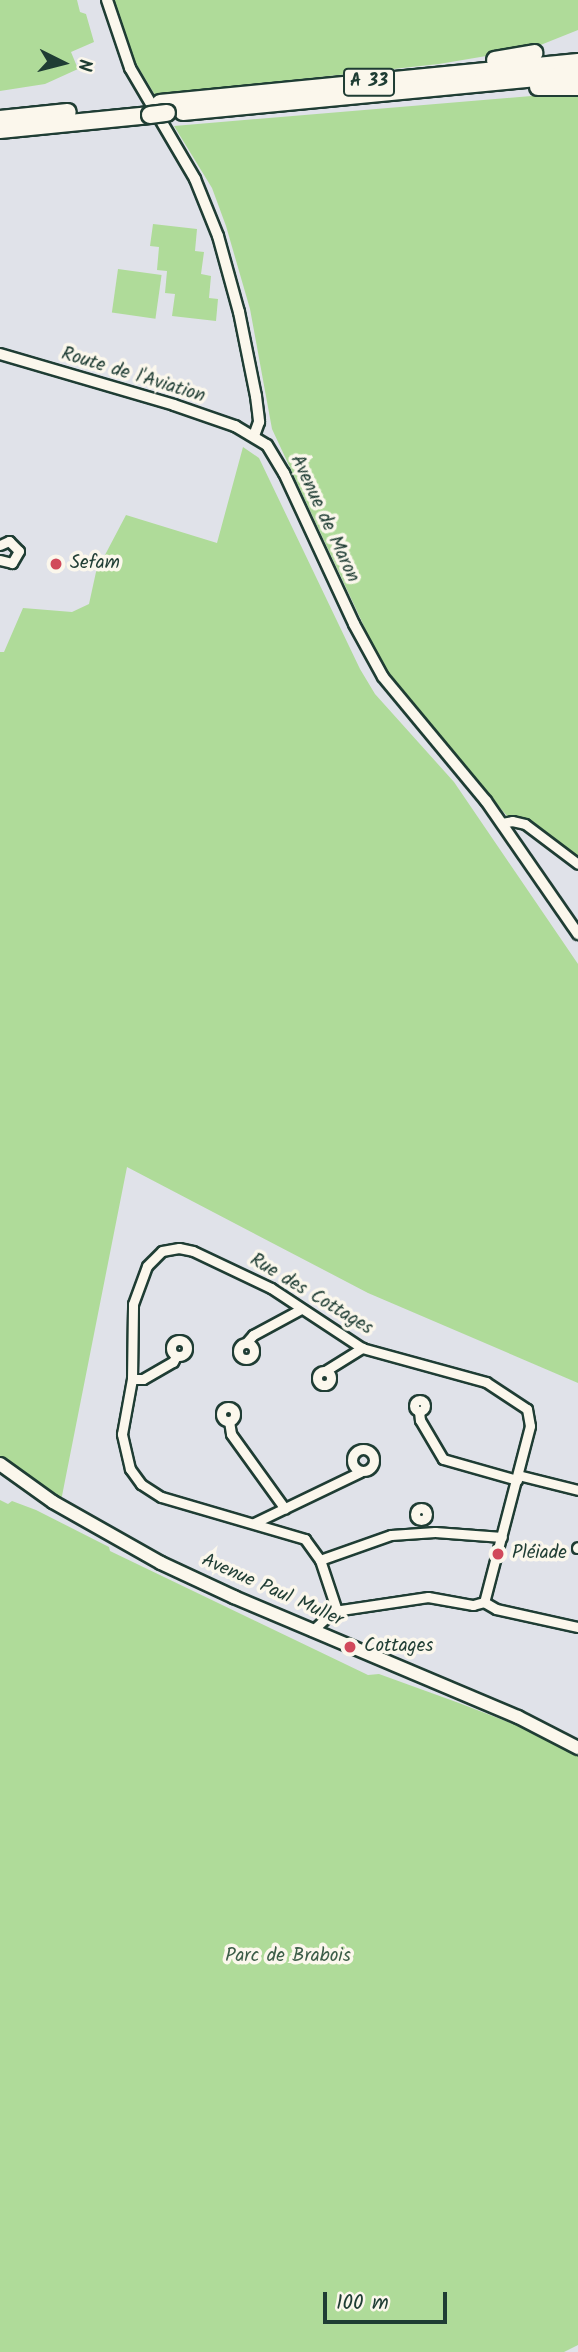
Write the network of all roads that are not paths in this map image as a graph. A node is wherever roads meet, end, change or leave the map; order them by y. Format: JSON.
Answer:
{"nodes":[{"id":1,"x":107,"y":0,"type":"edge"},
{"id":2,"x":534,"y":53,"type":"dead end"},
{"id":3,"x":578,"y":62,"type":"edge"},
{"id":4,"x":578,"y":74,"type":"edge"},
{"id":5,"x":377,"y":82,"type":"junction"},
{"id":6,"x":445,"y":87,"type":"junction"},
{"id":7,"x":578,"y":87,"type":"edge"},
{"id":8,"x":155,"y":109,"type":"junction"},
{"id":9,"x":0,"y":119,"type":"edge"},
{"id":10,"x":0,"y":130,"type":"edge"},
{"id":11,"x":0,"y":354,"type":"edge"},
{"id":12,"x":254,"y":436,"type":"junction"},
{"id":13,"x":0,"y":545,"type":"edge"},
{"id":14,"x":0,"y":560,"type":"edge"},
{"id":15,"x":502,"y":823,"type":"junction"},
{"id":16,"x":578,"y":864,"type":"edge"},
{"id":17,"x":578,"y":934,"type":"edge"},
{"id":18,"x":302,"y":1309,"type":"junction"},
{"id":19,"x":246,"y":1343,"type":"dead end"},
{"id":20,"x":362,"y":1348,"type":"junction"},
{"id":21,"x":176,"y":1356,"type":"dead end"},
{"id":22,"x":325,"y":1371,"type":"dead end"},
{"id":23,"x":132,"y":1379,"type":"junction"},
{"id":24,"x":419,"y":1411,"type":"dead end"},
{"id":25,"x":229,"y":1421,"type":"dead end"},
{"id":26,"x":0,"y":1464,"type":"edge"},
{"id":27,"x":360,"y":1472,"type":"dead end"},
{"id":28,"x":517,"y":1478,"type":"junction"},
{"id":29,"x":578,"y":1490,"type":"edge"},
{"id":30,"x":289,"y":1507,"type":"junction"},
{"id":31,"x":424,"y":1520,"type":"dead end"},
{"id":32,"x":254,"y":1523,"type":"junction"},
{"id":33,"x":427,"y":1532,"type":"junction"},
{"id":34,"x":502,"y":1537,"type":"junction"},
{"id":35,"x":320,"y":1560,"type":"junction"},
{"id":36,"x":484,"y":1602,"type":"junction"},
{"id":37,"x":337,"y":1611,"type":"junction"},
{"id":38,"x":578,"y":1627,"type":"edge"},
{"id":39,"x":312,"y":1631,"type":"junction"},
{"id":40,"x":578,"y":1748,"type":"edge"}],
"edges":[{"from":1,"to":12,"type":"street"},
{"from":2,"to":5,"type":"highway"},
{"from":3,"to":5,"type":"highway","number":"A 33"},
{"from":4,"to":6,"type":"highway","number":"A 33"},
{"from":5,"to":8,"type":"highway","number":"A 33"},
{"from":6,"to":7,"type":"highway"},
{"from":6,"to":8,"type":"highway","number":"A 33"},
{"from":8,"to":9,"type":"highway","number":"A 33"},
{"from":8,"to":10,"type":"highway","number":"A 33"},
{"from":11,"to":12,"type":"street","name":"Route de l'Aviation"},
{"from":12,"to":15,"type":"street","name":"Avenue de Maron"},
{"from":13,"to":14,"type":"street"},
{"from":15,"to":16,"type":"street"},
{"from":15,"to":17,"type":"street","name":"Avenue de Maron"},
{"from":18,"to":19,"type":"street"},
{"from":18,"to":20,"type":"street","name":"Rue des Cottages"},
{"from":18,"to":23,"type":"street","name":"Rue des Cottages"},
{"from":20,"to":22,"type":"street"},
{"from":20,"to":28,"type":"street","name":"Rue des Cottages"},
{"from":21,"to":23,"type":"street"},
{"from":23,"to":32,"type":"street","name":"Rue des Cottages"},
{"from":24,"to":28,"type":"street"},
{"from":25,"to":30,"type":"street"},
{"from":26,"to":39,"type":"main road","name":"Avenue Paul Muller"},
{"from":27,"to":30,"type":"street"},
{"from":28,"to":29,"type":"street"},
{"from":28,"to":34,"type":"street","name":"Rue des Cottages"},
{"from":30,"to":32,"type":"street"},
{"from":31,"to":33,"type":"street"},
{"from":32,"to":35,"type":"street","name":"Rue des Cottages"},
{"from":33,"to":34,"type":"street"},
{"from":33,"to":35,"type":"street"},
{"from":34,"to":36,"type":"street","name":"Rue des Cottages"},
{"from":35,"to":37,"type":"street","name":"Rue des Cottages"},
{"from":36,"to":37,"type":"street"},
{"from":36,"to":38,"type":"street"},
{"from":37,"to":39,"type":"street"},
{"from":39,"to":40,"type":"main road","name":"Avenue Paul Muller"}]}
